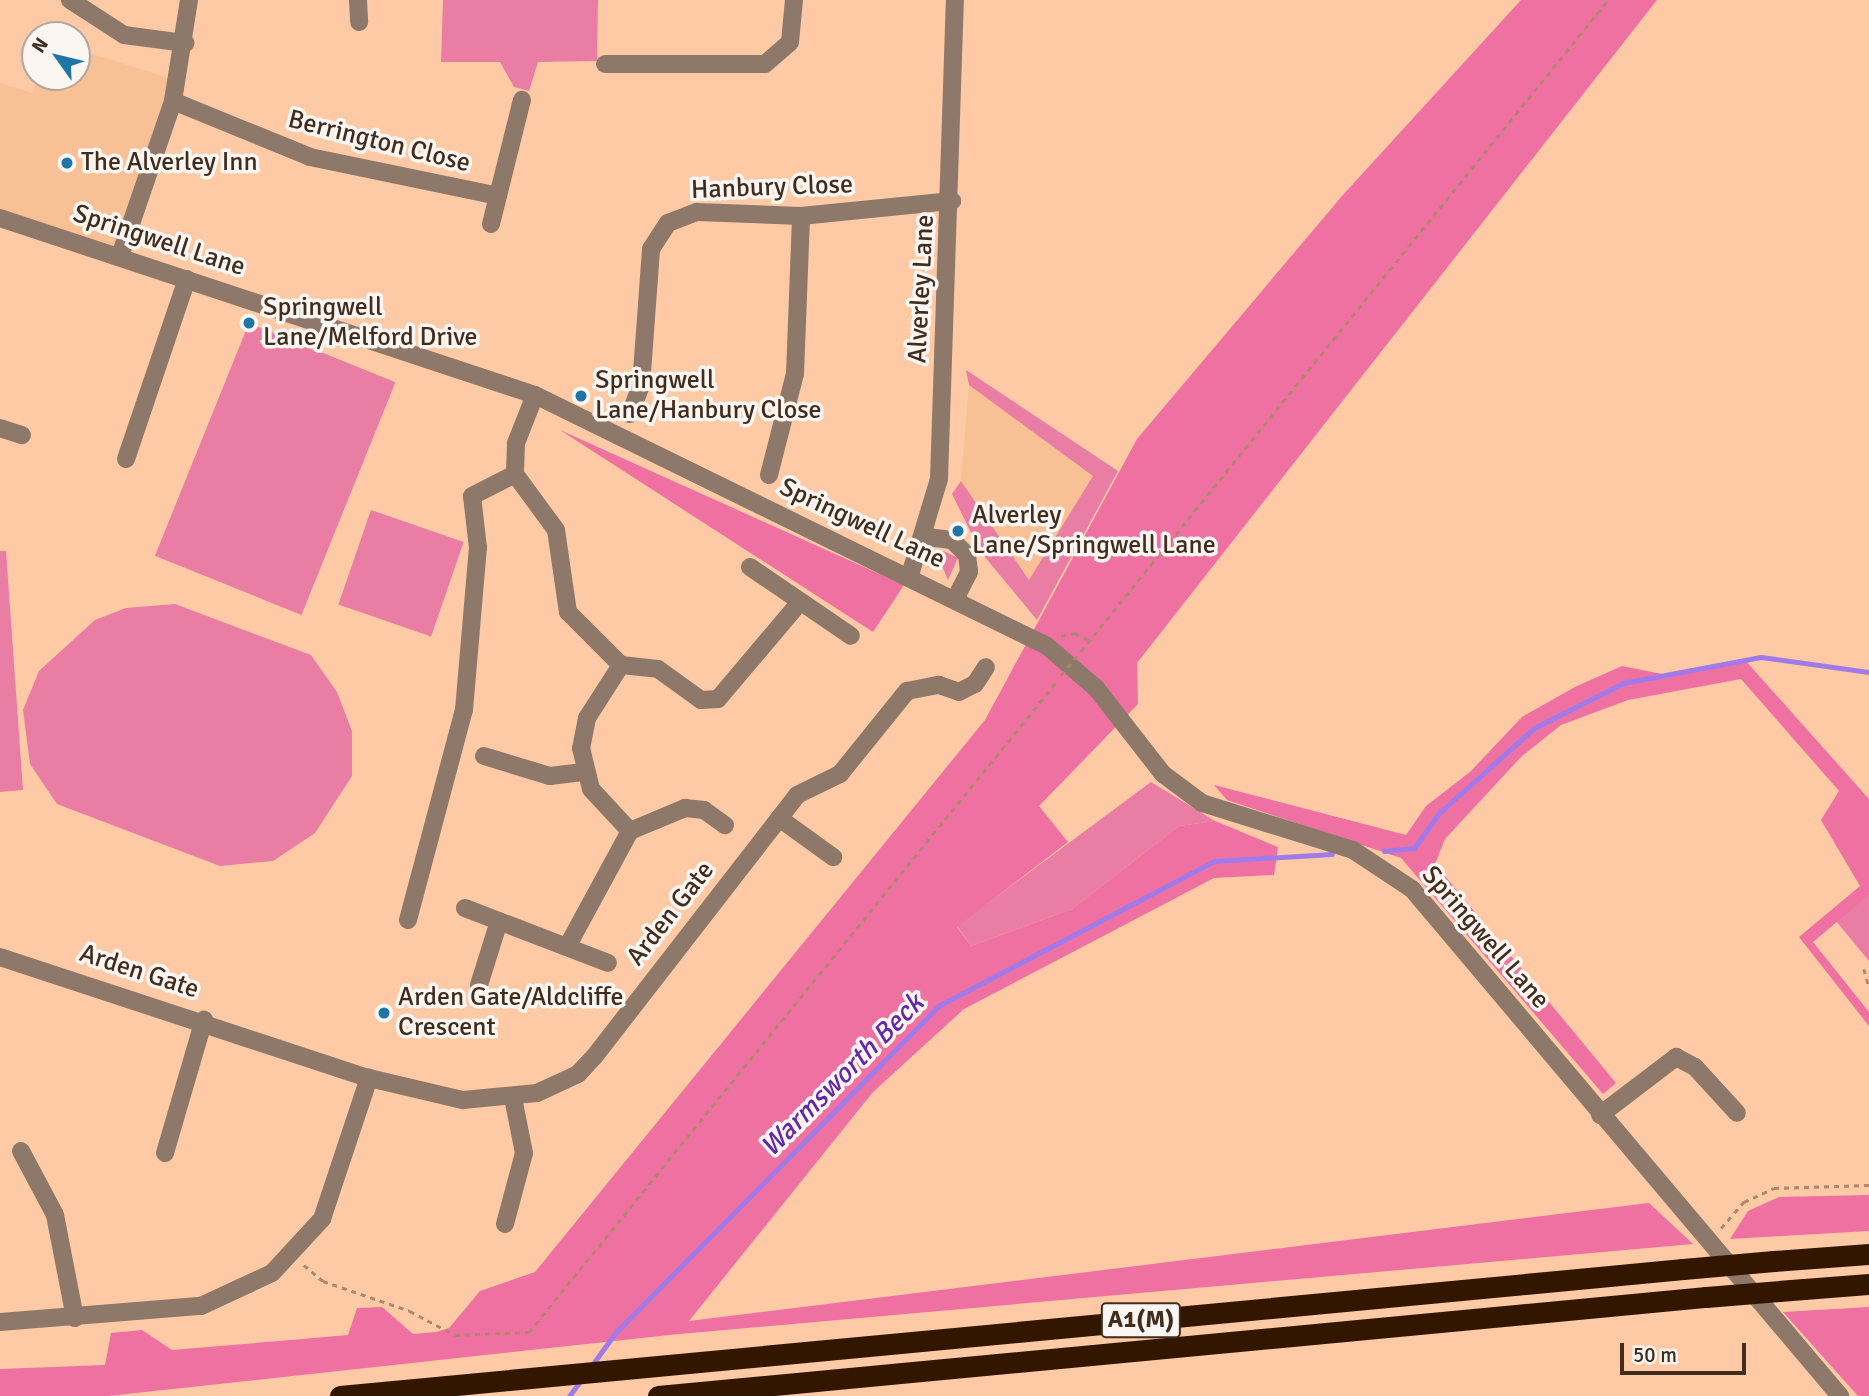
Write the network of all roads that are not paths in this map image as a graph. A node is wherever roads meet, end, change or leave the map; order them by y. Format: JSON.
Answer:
{"nodes":[{"id":1,"x":70,"y":0,"type":"edge"},
{"id":2,"x":189,"y":0,"type":"edge"},
{"id":3,"x":358,"y":0,"type":"edge"},
{"id":4,"x":794,"y":0,"type":"edge"},
{"id":5,"x":956,"y":0,"type":"edge"},
{"id":6,"x":359,"y":22,"type":"dead end"},
{"id":7,"x":185,"y":43,"type":"junction"},
{"id":8,"x":605,"y":64,"type":"dead end"},
{"id":9,"x":522,"y":100,"type":"dead end"},
{"id":10,"x":173,"y":101,"type":"junction"},
{"id":11,"x":498,"y":196,"type":"junction"},
{"id":12,"x":952,"y":201,"type":"junction"},
{"id":13,"x":801,"y":216,"type":"junction"},
{"id":14,"x":0,"y":218,"type":"edge"},
{"id":15,"x":491,"y":225,"type":"dead end"},
{"id":16,"x":120,"y":256,"type":"junction"},
{"id":17,"x":187,"y":279,"type":"junction"},
{"id":18,"x":535,"y":395,"type":"junction"},
{"id":19,"x":630,"y":414,"type":"dead end"},
{"id":20,"x":0,"y":428,"type":"edge"},
{"id":21,"x":22,"y":435,"type":"dead end"},
{"id":22,"x":126,"y":459,"type":"dead end"},
{"id":23,"x":515,"y":474,"type":"junction"},
{"id":24,"x":769,"y":475,"type":"dead end"},
{"id":25,"x":927,"y":537,"type":"junction"},
{"id":26,"x":750,"y":568,"type":"dead end"},
{"id":27,"x":910,"y":575,"type":"junction"},
{"id":28,"x":956,"y":597,"type":"junction"},
{"id":29,"x":800,"y":602,"type":"junction"},
{"id":30,"x":851,"y":636,"type":"dead end"},
{"id":31,"x":621,"y":665,"type":"junction"},
{"id":32,"x":986,"y":667,"type":"dead end"},
{"id":33,"x":484,"y":756,"type":"dead end"},
{"id":34,"x":585,"y":772,"type":"junction"},
{"id":35,"x":779,"y":818,"type":"junction"},
{"id":36,"x":726,"y":825,"type":"dead end"},
{"id":37,"x":630,"y":831,"type":"junction"},
{"id":38,"x":833,"y":857,"type":"dead end"},
{"id":39,"x":465,"y":908,"type":"dead end"},
{"id":40,"x":408,"y":920,"type":"dead end"},
{"id":41,"x":499,"y":921,"type":"junction"},
{"id":42,"x":568,"y":947,"type":"junction"},
{"id":43,"x":0,"y":957,"type":"edge"},
{"id":44,"x":608,"y":962,"type":"dead end"},
{"id":45,"x":479,"y":985,"type":"dead end"},
{"id":46,"x":204,"y":1020,"type":"junction"},
{"id":47,"x":369,"y":1078,"type":"junction"},
{"id":48,"x":513,"y":1098,"type":"junction"},
{"id":49,"x":1737,"y":1113,"type":"dead end"},
{"id":50,"x":1600,"y":1115,"type":"junction"},
{"id":51,"x":21,"y":1151,"type":"dead end"},
{"id":52,"x":165,"y":1153,"type":"dead end"},
{"id":53,"x":505,"y":1224,"type":"dead end"},
{"id":54,"x":1869,"y":1254,"type":"edge"},
{"id":55,"x":1869,"y":1284,"type":"edge"},
{"id":56,"x":75,"y":1318,"type":"junction"},
{"id":57,"x":0,"y":1322,"type":"edge"},
{"id":58,"x":340,"y":1396,"type":"edge"},
{"id":59,"x":658,"y":1396,"type":"edge"},
{"id":60,"x":1840,"y":1396,"type":"edge"}],
"edges":[{"from":1,"to":7,"type":"street"},
{"from":2,"to":7,"type":"street"},
{"from":3,"to":6,"type":"street"},
{"from":4,"to":8,"type":"street"},
{"from":5,"to":12,"type":"street","name":"Alverley Lane"},
{"from":7,"to":10,"type":"street"},
{"from":9,"to":11,"type":"street","name":"Berrington Close"},
{"from":10,"to":11,"type":"street","name":"Berrington Close"},
{"from":10,"to":16,"type":"street"},
{"from":11,"to":15,"type":"street","name":"Berrington Close"},
{"from":12,"to":13,"type":"street","name":"Hanbury Close"},
{"from":12,"to":25,"type":"street","name":"Alverley Lane"},
{"from":13,"to":19,"type":"street","name":"Hanbury Close"},
{"from":13,"to":24,"type":"street"},
{"from":14,"to":16,"type":"street","name":"Springwell Lane"},
{"from":16,"to":17,"type":"street","name":"Springwell Lane"},
{"from":17,"to":18,"type":"street","name":"Springwell Lane"},
{"from":17,"to":22,"type":"street"},
{"from":18,"to":23,"type":"street"},
{"from":18,"to":27,"type":"street","name":"Springwell Lane"},
{"from":20,"to":21,"type":"street"},
{"from":23,"to":31,"type":"street"},
{"from":23,"to":40,"type":"street"},
{"from":25,"to":27,"type":"street","name":"Alverley Lane"},
{"from":25,"to":28,"type":"street"},
{"from":26,"to":29,"type":"street"},
{"from":27,"to":28,"type":"street","name":"Springwell Lane"},
{"from":28,"to":50,"type":"street","name":"Springwell Lane"},
{"from":29,"to":30,"type":"street"},
{"from":29,"to":31,"type":"street"},
{"from":31,"to":34,"type":"street"},
{"from":32,"to":35,"type":"street","name":"Arden Gate"},
{"from":33,"to":34,"type":"street"},
{"from":34,"to":37,"type":"street"},
{"from":35,"to":38,"type":"street"},
{"from":35,"to":48,"type":"street","name":"Arden Gate"},
{"from":36,"to":37,"type":"street"},
{"from":37,"to":42,"type":"street"},
{"from":39,"to":41,"type":"street"},
{"from":41,"to":42,"type":"street"},
{"from":41,"to":45,"type":"street"},
{"from":42,"to":44,"type":"street"},
{"from":43,"to":46,"type":"street","name":"Arden Gate"},
{"from":46,"to":47,"type":"street","name":"Arden Gate"},
{"from":46,"to":52,"type":"street"},
{"from":47,"to":48,"type":"street","name":"Arden Gate"},
{"from":47,"to":56,"type":"street"},
{"from":48,"to":53,"type":"street"},
{"from":49,"to":50,"type":"street"},
{"from":50,"to":60,"type":"street","name":"Springwell Lane"},
{"from":51,"to":56,"type":"street"},
{"from":54,"to":58,"type":"highway","number":"A1(M)","bridge":true},
{"from":55,"to":59,"type":"highway","number":"A1(M)","bridge":true},
{"from":56,"to":57,"type":"street"}]}
